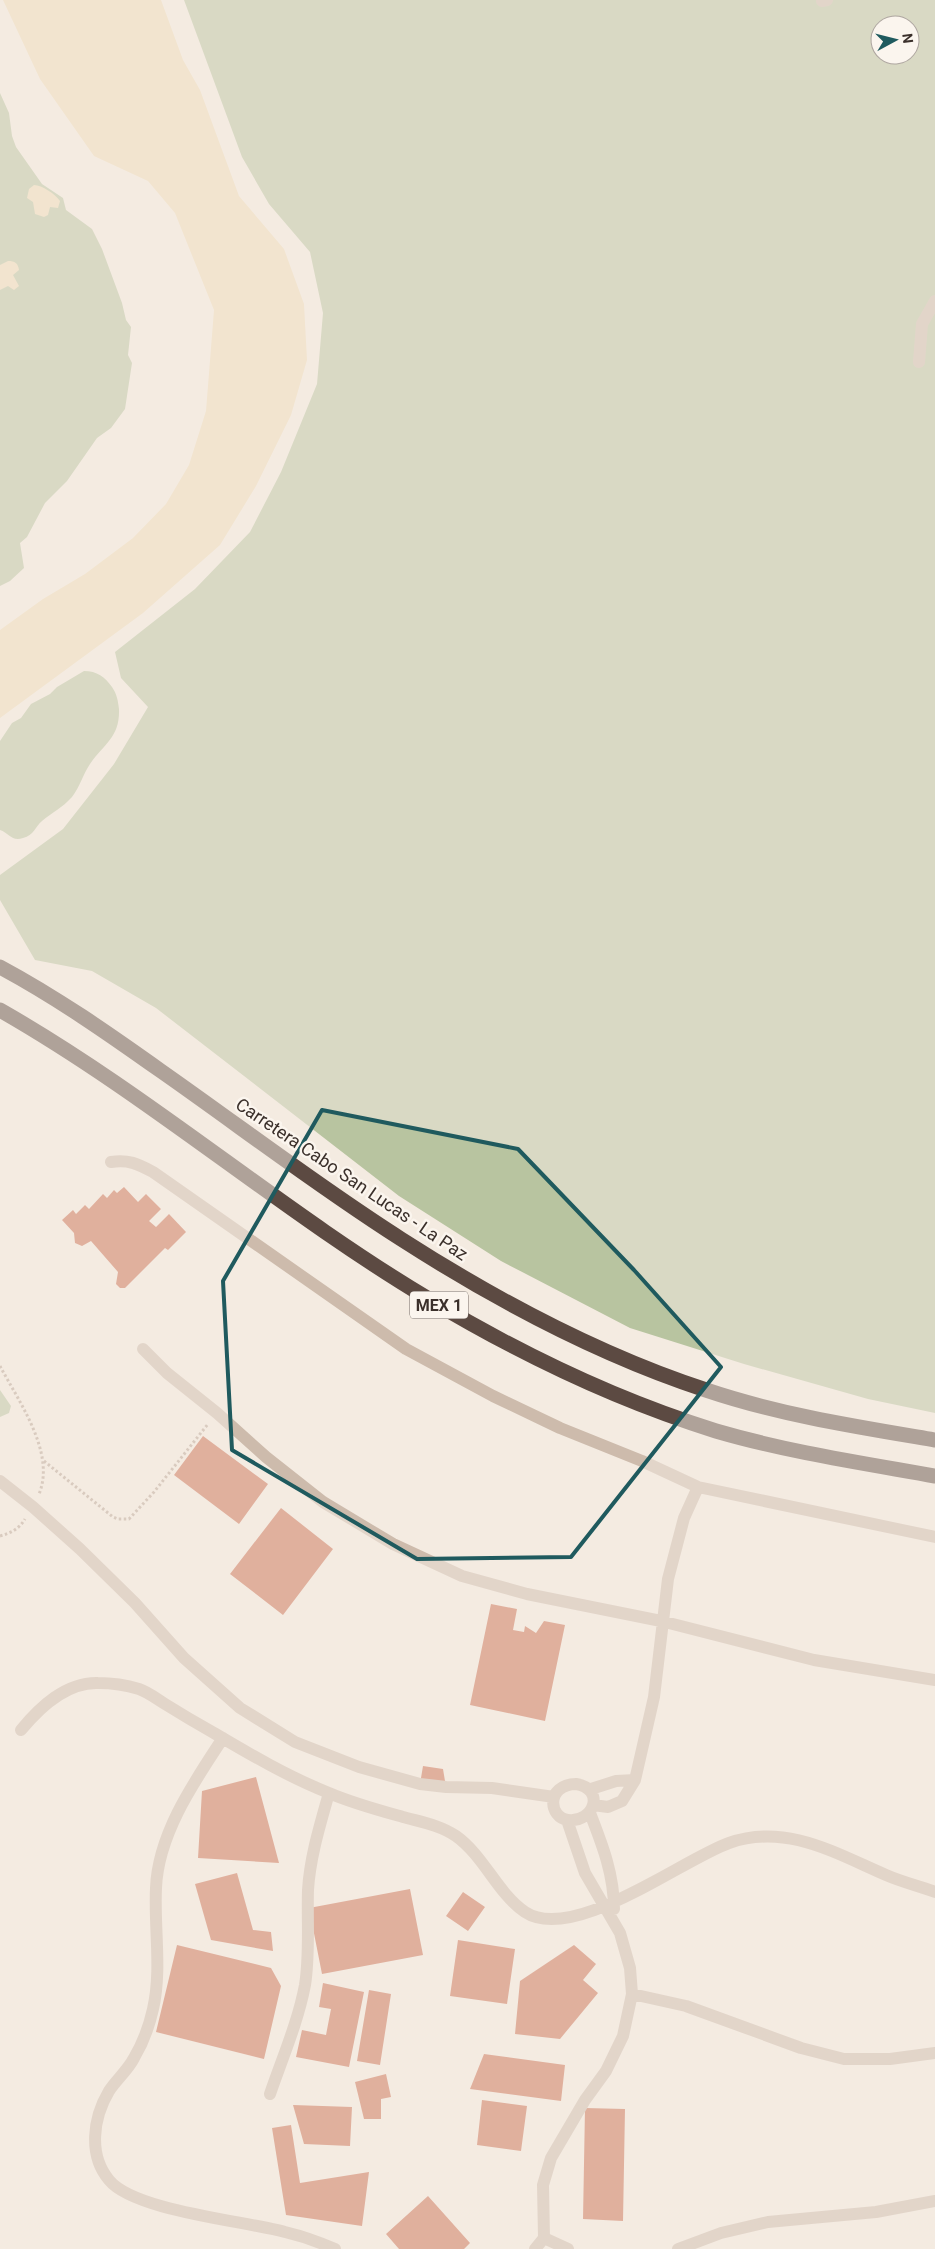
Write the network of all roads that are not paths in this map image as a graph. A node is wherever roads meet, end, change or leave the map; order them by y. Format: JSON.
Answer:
{"nodes":[{"id":1,"x":827,"y":0,"type":"edge"},
{"id":2,"x":822,"y":1,"type":"edge"},
{"id":3,"x":935,"y":301,"type":"edge"},
{"id":4,"x":918,"y":362,"type":"dead end"},
{"id":5,"x":3,"y":968,"type":"edge"},
{"id":6,"x":0,"y":1010,"type":"edge"},
{"id":7,"x":111,"y":1162,"type":"dead end"},
{"id":8,"x":144,"y":1349,"type":"dead end"},
{"id":9,"x":935,"y":1440,"type":"edge"},
{"id":10,"x":935,"y":1476,"type":"edge"},
{"id":11,"x":0,"y":1481,"type":"edge"},
{"id":12,"x":698,"y":1487,"type":"junction"},
{"id":13,"x":935,"y":1536,"type":"edge"},
{"id":14,"x":661,"y":1621,"type":"junction"},
{"id":15,"x":935,"y":1680,"type":"edge"},
{"id":16,"x":21,"y":1730,"type":"dead end"},
{"id":17,"x":223,"y":1738,"type":"junction"},
{"id":18,"x":635,"y":1780,"type":"junction"},
{"id":19,"x":590,"y":1789,"type":"junction"},
{"id":20,"x":329,"y":1793,"type":"junction"},
{"id":21,"x":554,"y":1797,"type":"junction"},
{"id":22,"x":591,"y":1809,"type":"junction"},
{"id":23,"x":567,"y":1820,"type":"junction"},
{"id":24,"x":935,"y":1892,"type":"edge"},
{"id":25,"x":610,"y":1904,"type":"junction"},
{"id":26,"x":632,"y":1994,"type":"junction"},
{"id":27,"x":935,"y":2053,"type":"edge"},
{"id":28,"x":270,"y":2094,"type":"dead end"},
{"id":29,"x":935,"y":2201,"type":"edge"},
{"id":30,"x":544,"y":2238,"type":"junction"},
{"id":31,"x":335,"y":2249,"type":"edge"},
{"id":32,"x":535,"y":2249,"type":"edge"},
{"id":33,"x":568,"y":2249,"type":"edge"},
{"id":34,"x":678,"y":2249,"type":"edge"}],
"edges":[{"from":1,"to":2,"type":"street"},
{"from":3,"to":4,"type":"street"},
{"from":5,"to":9,"type":"highway","name":"Carretera Cabo San Lucas - La Paz","number":"MEX 1"},
{"from":6,"to":10,"type":"highway","number":"MEX 1"},
{"from":7,"to":12,"type":"street"},
{"from":8,"to":14,"type":"street"},
{"from":11,"to":21,"type":"street"},
{"from":12,"to":13,"type":"street"},
{"from":12,"to":14,"type":"street"},
{"from":14,"to":15,"type":"street"},
{"from":14,"to":18,"type":"street"},
{"from":16,"to":17,"type":"street"},
{"from":17,"to":20,"type":"street"},
{"from":17,"to":31,"type":"street"},
{"from":18,"to":19,"type":"street"},
{"from":18,"to":22,"type":"street"},
{"from":19,"to":21,"type":"street"},
{"from":19,"to":22,"type":"street"},
{"from":20,"to":25,"type":"street"},
{"from":20,"to":28,"type":"street"},
{"from":21,"to":23,"type":"street"},
{"from":22,"to":23,"type":"street"},
{"from":22,"to":25,"type":"street"},
{"from":23,"to":25,"type":"street"},
{"from":24,"to":25,"type":"street"},
{"from":25,"to":26,"type":"street"},
{"from":26,"to":27,"type":"street"},
{"from":26,"to":30,"type":"street"},
{"from":29,"to":34,"type":"street"},
{"from":30,"to":32,"type":"street"},
{"from":30,"to":33,"type":"street"}]}
